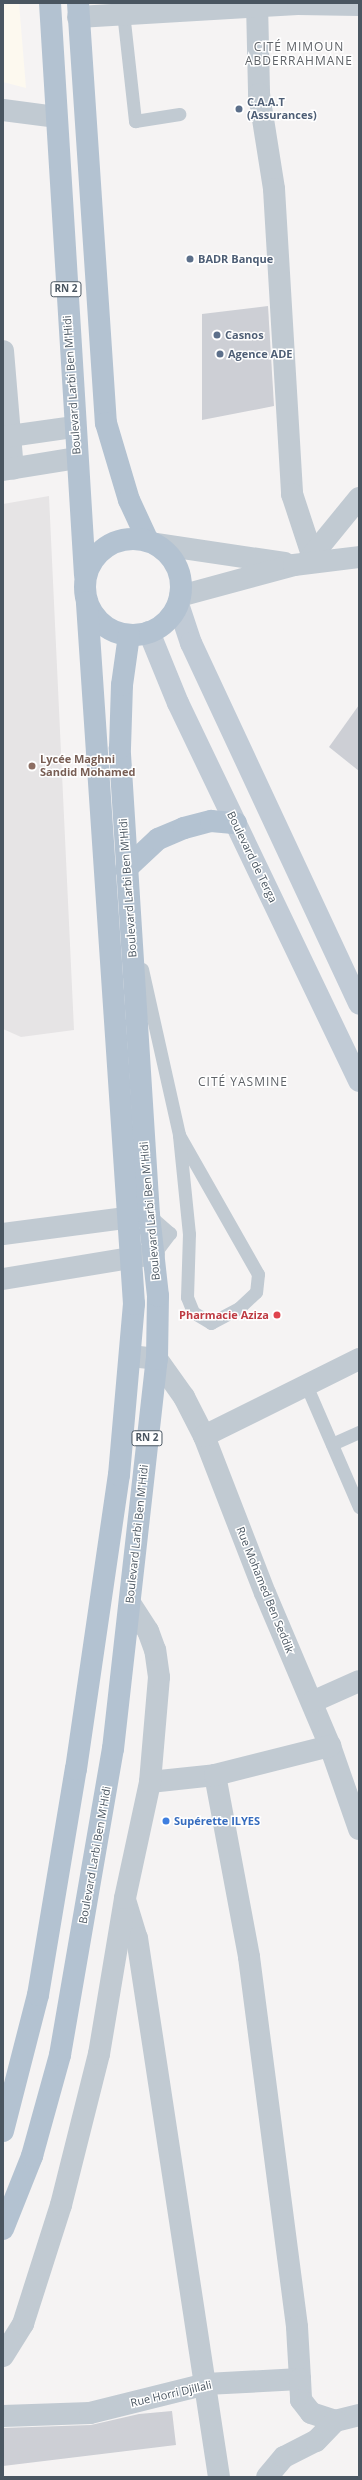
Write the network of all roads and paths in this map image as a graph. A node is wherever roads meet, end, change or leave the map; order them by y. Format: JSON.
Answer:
{"nodes":[{"id":1,"x":50,"y":3,"type":"edge"},
{"id":2,"x":257,"y":5,"type":"edge"},
{"id":3,"x":359,"y":5,"type":"edge"},
{"id":4,"x":122,"y":8,"type":"edge"},
{"id":5,"x":78,"y":10,"type":"edge"},
{"id":6,"x":3,"y":110,"type":"edge"},
{"id":7,"x":180,"y":114,"type":"dead end"},
{"id":8,"x":56,"y":117,"type":"junction"},
{"id":9,"x":3,"y":351,"type":"edge"},
{"id":10,"x":106,"y":423,"type":"junction"},
{"id":11,"x":74,"y":427,"type":"junction"},
{"id":12,"x":6,"y":436,"type":"edge"},
{"id":13,"x":76,"y":458,"type":"junction"},
{"id":14,"x":8,"y":469,"type":"edge"},
{"id":15,"x":359,"y":498,"type":"edge"},
{"id":16,"x":152,"y":542,"type":"junction"},
{"id":17,"x":359,"y":557,"type":"edge"},
{"id":18,"x":304,"y":561,"type":"junction"},
{"id":19,"x":85,"y":575,"type":"junction"},
{"id":20,"x":179,"y":600,"type":"junction"},
{"id":21,"x":87,"y":603,"type":"junction"},
{"id":22,"x":139,"y":634,"type":"junction"},
{"id":23,"x":236,"y":823,"type":"junction"},
{"id":24,"x":126,"y":869,"type":"junction"},
{"id":25,"x":130,"y":913,"type":"junction"},
{"id":26,"x":359,"y":1004,"type":"edge"},
{"id":27,"x":357,"y":1072,"type":"edge"},
{"id":28,"x":179,"y":1135,"type":"junction"},
{"id":29,"x":149,"y":1215,"type":"junction"},
{"id":30,"x":127,"y":1218,"type":"junction"},
{"id":31,"x":170,"y":1233,"type":"junction"},
{"id":32,"x":3,"y":1234,"type":"edge"},
{"id":33,"x":189,"y":1234,"type":"junction"},
{"id":34,"x":154,"y":1254,"type":"junction"},
{"id":35,"x":129,"y":1259,"type":"junction"},
{"id":36,"x":3,"y":1279,"type":"edge"},
{"id":37,"x":130,"y":1356,"type":"junction"},
{"id":38,"x":157,"y":1359,"type":"junction"},
{"id":39,"x":359,"y":1359,"type":"edge"},
{"id":40,"x":307,"y":1387,"type":"junction"},
{"id":41,"x":359,"y":1432,"type":"edge"},
{"id":42,"x":204,"y":1436,"type":"junction"},
{"id":43,"x":332,"y":1444,"type":"junction"},
{"id":44,"x":359,"y":1507,"type":"edge"},
{"id":45,"x":130,"y":1603,"type":"junction"},
{"id":46,"x":359,"y":1681,"type":"edge"},
{"id":47,"x":312,"y":1702,"type":"junction"},
{"id":48,"x":330,"y":1746,"type":"junction"},
{"id":49,"x":215,"y":1775,"type":"junction"},
{"id":50,"x":150,"y":1782,"type":"junction"},
{"id":51,"x":355,"y":1800,"type":"edge"},
{"id":52,"x":359,"y":1829,"type":"edge"},
{"id":53,"x":125,"y":1898,"type":"junction"},
{"id":54,"x":3,"y":2131,"type":"edge"},
{"id":55,"x":3,"y":2229,"type":"edge"},
{"id":56,"x":3,"y":2356,"type":"edge"},
{"id":57,"x":300,"y":2379,"type":"junction"},
{"id":58,"x":206,"y":2384,"type":"junction"},
{"id":59,"x":359,"y":2415,"type":"edge"},
{"id":60,"x":3,"y":2416,"type":"edge"},
{"id":61,"x":335,"y":2421,"type":"junction"},
{"id":62,"x":218,"y":2475,"type":"edge"},
{"id":63,"x":267,"y":2477,"type":"edge"}],
"edges":[{"from":1,"to":8,"type":"main road","name":"Boulevard Larbi Ben M'Hidi","number":"RN 2"},
{"from":2,"to":3,"type":"street"},
{"from":2,"to":4,"type":"street"},
{"from":2,"to":18,"type":"street"},
{"from":4,"to":5,"type":"street"},
{"from":4,"to":7,"type":"lane"},
{"from":5,"to":10,"type":"main road","number":"RN 2"},
{"from":6,"to":8,"type":"street"},
{"from":8,"to":11,"type":"main road","name":"Boulevard Larbi Ben M'Hidi","number":"RN 2"},
{"from":9,"to":12,"type":"street"},
{"from":10,"to":11,"type":"main road"},
{"from":10,"to":16,"type":"main road","number":"RN 2"},
{"from":11,"to":12,"type":"street"},
{"from":11,"to":13,"type":"main road","name":"Boulevard Larbi Ben M'Hidi","number":"RN 2"},
{"from":12,"to":14,"type":"street"},
{"from":13,"to":14,"type":"street"},
{"from":13,"to":19,"type":"main road","name":"Boulevard Larbi Ben M'Hidi","number":"RN 2"},
{"from":15,"to":18,"type":"street"},
{"from":16,"to":18,"type":"street"},
{"from":16,"to":19,"type":"main road"},
{"from":16,"to":20,"type":"main road"},
{"from":17,"to":18,"type":"street"},
{"from":18,"to":20,"type":"street"},
{"from":19,"to":21,"type":"main road"},
{"from":20,"to":22,"type":"main road"},
{"from":20,"to":26,"type":"main road"},
{"from":21,"to":22,"type":"main road"},
{"from":21,"to":30,"type":"main road","name":"Boulevard Larbi Ben M'Hidi","number":"RN 2"},
{"from":22,"to":23,"type":"main road","name":"Boulevard de Terga"},
{"from":22,"to":24,"type":"main road","name":"Boulevard Larbi Ben M'Hidi","number":"RN 2"},
{"from":23,"to":24,"type":"main road"},
{"from":23,"to":27,"type":"main road","name":"Boulevard de Terga"},
{"from":24,"to":25,"type":"main road","name":"Boulevard Larbi Ben M'Hidi","number":"RN 2"},
{"from":25,"to":28,"type":"lane"},
{"from":25,"to":29,"type":"main road","name":"Boulevard Larbi Ben M'Hidi","number":"RN 2"},
{"from":28,"to":33,"type":"lane"},
{"from":28,"to":33,"type":"lane"},
{"from":29,"to":30,"type":"street"},
{"from":29,"to":31,"type":"lane"},
{"from":29,"to":34,"type":"main road","name":"Boulevard Larbi Ben M'Hidi","number":"RN 2"},
{"from":30,"to":32,"type":"street"},
{"from":30,"to":35,"type":"main road","name":"Boulevard Larbi Ben M'Hidi","number":"RN 2"},
{"from":31,"to":33,"type":"lane"},
{"from":31,"to":34,"type":"lane"},
{"from":34,"to":35,"type":"street"},
{"from":34,"to":38,"type":"main road","name":"Boulevard Larbi Ben M'Hidi","number":"RN 2"},
{"from":35,"to":36,"type":"street"},
{"from":35,"to":37,"type":"main road","name":"Boulevard Larbi Ben M'Hidi","number":"RN 2"},
{"from":37,"to":38,"type":"street"},
{"from":37,"to":54,"type":"main road","name":"Boulevard Larbi Ben M'Hidi","number":"RN 2"},
{"from":38,"to":42,"type":"street","name":"Rue Mohamed Ben Seddik"},
{"from":38,"to":45,"type":"main road","name":"Boulevard Larbi Ben M'Hidi","number":"RN 2"},
{"from":39,"to":40,"type":"street"},
{"from":40,"to":42,"type":"street"},
{"from":40,"to":43,"type":"lane"},
{"from":41,"to":43,"type":"lane"},
{"from":42,"to":47,"type":"street","name":"Rue Mohamed Ben Seddik"},
{"from":43,"to":44,"type":"lane"},
{"from":45,"to":50,"type":"street"},
{"from":45,"to":55,"type":"main road","name":"Boulevard Larbi Ben M'Hidi","number":"RN 2"},
{"from":46,"to":47,"type":"street"},
{"from":47,"to":48,"type":"street","name":"Rue Mohamed Ben Seddik"},
{"from":48,"to":49,"type":"street"},
{"from":48,"to":51,"type":"street","name":"Rue Mohamed Ben Seddik"},
{"from":49,"to":50,"type":"street"},
{"from":49,"to":57,"type":"street"},
{"from":50,"to":53,"type":"street"},
{"from":51,"to":52,"type":"street","name":"Rue Mohamed Ben Seddik"},
{"from":53,"to":56,"type":"street"},
{"from":53,"to":58,"type":"street"},
{"from":57,"to":58,"type":"street","name":"Rue Horri Djillali"},
{"from":57,"to":61,"type":"street"},
{"from":58,"to":60,"type":"street","name":"Rue Horri Djillali"},
{"from":58,"to":62,"type":"street"},
{"from":59,"to":61,"type":"street"},
{"from":61,"to":63,"type":"street"}]}
